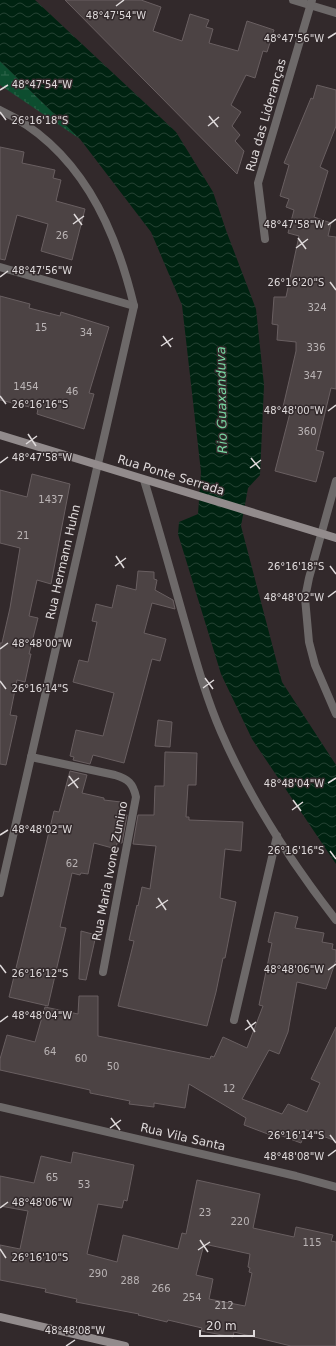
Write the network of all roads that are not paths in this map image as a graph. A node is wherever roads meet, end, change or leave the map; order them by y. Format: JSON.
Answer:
{"nodes":[{"id":1,"x":293,"y":0,"type":"edge"},
{"id":2,"x":311,"y":3,"type":"edge"},
{"id":3,"x":336,"y":13,"type":"edge"},
{"id":4,"x":0,"y":110,"type":"edge"},
{"id":5,"x":265,"y":239,"type":"dead end"},
{"id":6,"x":0,"y":266,"type":"edge"},
{"id":7,"x":134,"y":306,"type":"junction"},
{"id":8,"x":0,"y":435,"type":"edge"},
{"id":9,"x":97,"y":465,"type":"junction"},
{"id":10,"x":144,"y":480,"type":"junction"},
{"id":11,"x":336,"y":481,"type":"edge"},
{"id":12,"x":320,"y":533,"type":"junction"},
{"id":13,"x":336,"y":538,"type":"edge"},
{"id":14,"x":336,"y":713,"type":"edge"},
{"id":15,"x":31,"y":757,"type":"junction"},
{"id":16,"x":277,"y":836,"type":"junction"},
{"id":17,"x":0,"y":893,"type":"edge"},
{"id":18,"x":336,"y":920,"type":"edge"},
{"id":19,"x":103,"y":972,"type":"dead end"},
{"id":20,"x":234,"y":1020,"type":"dead end"},
{"id":21,"x":0,"y":1107,"type":"edge"},
{"id":22,"x":336,"y":1187,"type":"edge"},
{"id":23,"x":0,"y":1317,"type":"edge"},
{"id":24,"x":125,"y":1346,"type":"edge"}],
"edges":[{"from":1,"to":2,"type":"street"},
{"from":2,"to":3,"type":"street"},
{"from":2,"to":5,"type":"street","name":"Rua das Lideranças"},
{"from":4,"to":7,"type":"street"},
{"from":6,"to":7,"type":"street"},
{"from":7,"to":9,"type":"street","name":"Rua Hermann Huhn"},
{"from":8,"to":9,"type":"street","name":"Rua Ponte Serrada"},
{"from":9,"to":10,"type":"street","name":"Rua Ponte Serrada"},
{"from":9,"to":15,"type":"street","name":"Rua Hermann Huhn"},
{"from":10,"to":12,"type":"street","name":"Rua Ponte Serrada"},
{"from":10,"to":16,"type":"street"},
{"from":11,"to":12,"type":"street"},
{"from":12,"to":13,"type":"street","name":"Rua Ponte Serrada"},
{"from":12,"to":14,"type":"street"},
{"from":15,"to":17,"type":"street","name":"Rua Hermann Huhn"},
{"from":15,"to":19,"type":"street","name":"Rua Maria Ivone Zunino"},
{"from":16,"to":18,"type":"street"},
{"from":16,"to":20,"type":"street"},
{"from":21,"to":22,"type":"street","name":"Rua Vila Santa"},
{"from":23,"to":24,"type":"street"}]}
